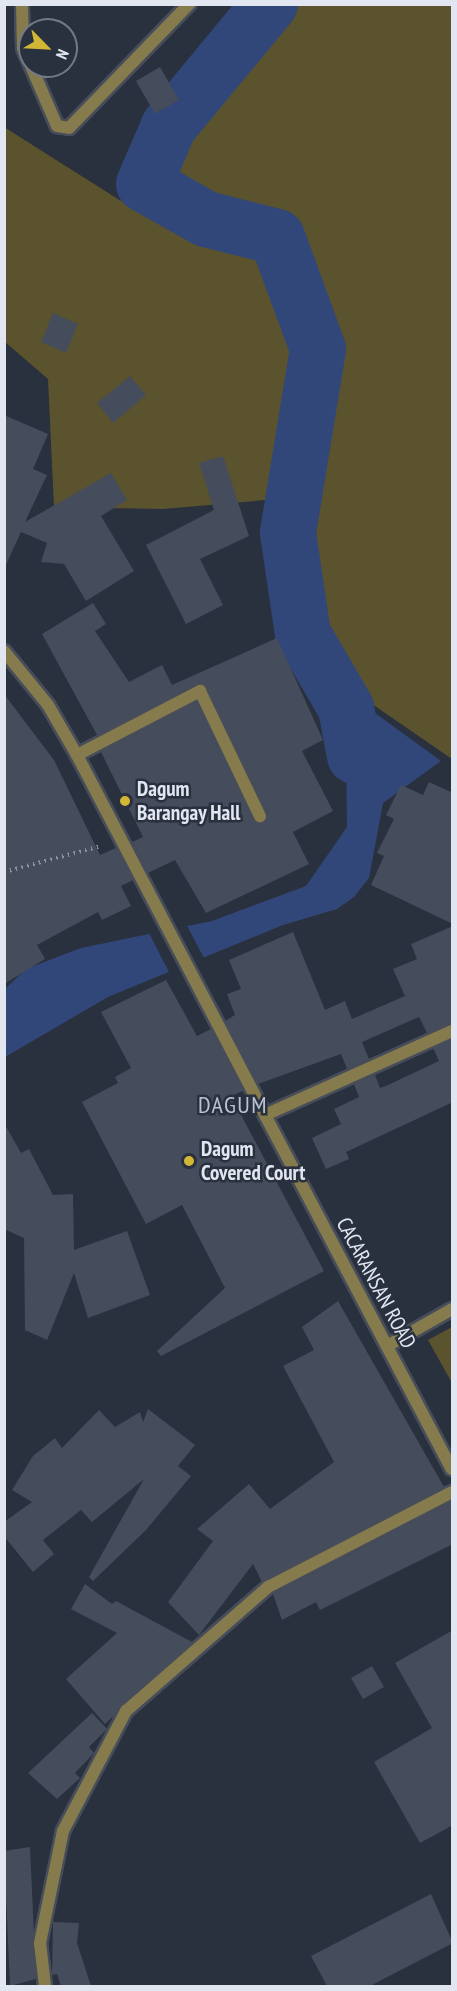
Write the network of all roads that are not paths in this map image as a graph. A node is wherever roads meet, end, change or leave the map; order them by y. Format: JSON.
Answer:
{"nodes":[{"id":1,"x":189,"y":4,"type":"edge"},
{"id":2,"x":36,"y":78,"type":"edge"},
{"id":3,"x":4,"y":651,"type":"edge"},
{"id":4,"x":76,"y":755,"type":"junction"},
{"id":5,"x":260,"y":816,"type":"dead end"},
{"id":6,"x":453,"y":1031,"type":"edge"},
{"id":7,"x":265,"y":1115,"type":"junction"},
{"id":8,"x":453,"y":1309,"type":"edge"},
{"id":9,"x":387,"y":1346,"type":"junction"},
{"id":10,"x":453,"y":1469,"type":"edge"},
{"id":11,"x":453,"y":1492,"type":"edge"},
{"id":12,"x":45,"y":1986,"type":"edge"}],
"edges":[{"from":1,"to":2,"type":"street"},
{"from":3,"to":4,"type":"street","name":"CACARANSAN ROAD"},
{"from":4,"to":5,"type":"street"},
{"from":4,"to":7,"type":"street","name":"CACARANSAN ROAD"},
{"from":6,"to":7,"type":"street"},
{"from":7,"to":9,"type":"street","name":"CACARANSAN ROAD"},
{"from":8,"to":9,"type":"street"},
{"from":9,"to":10,"type":"street","name":"CACARANSAN ROAD"},
{"from":11,"to":12,"type":"street"}]}
